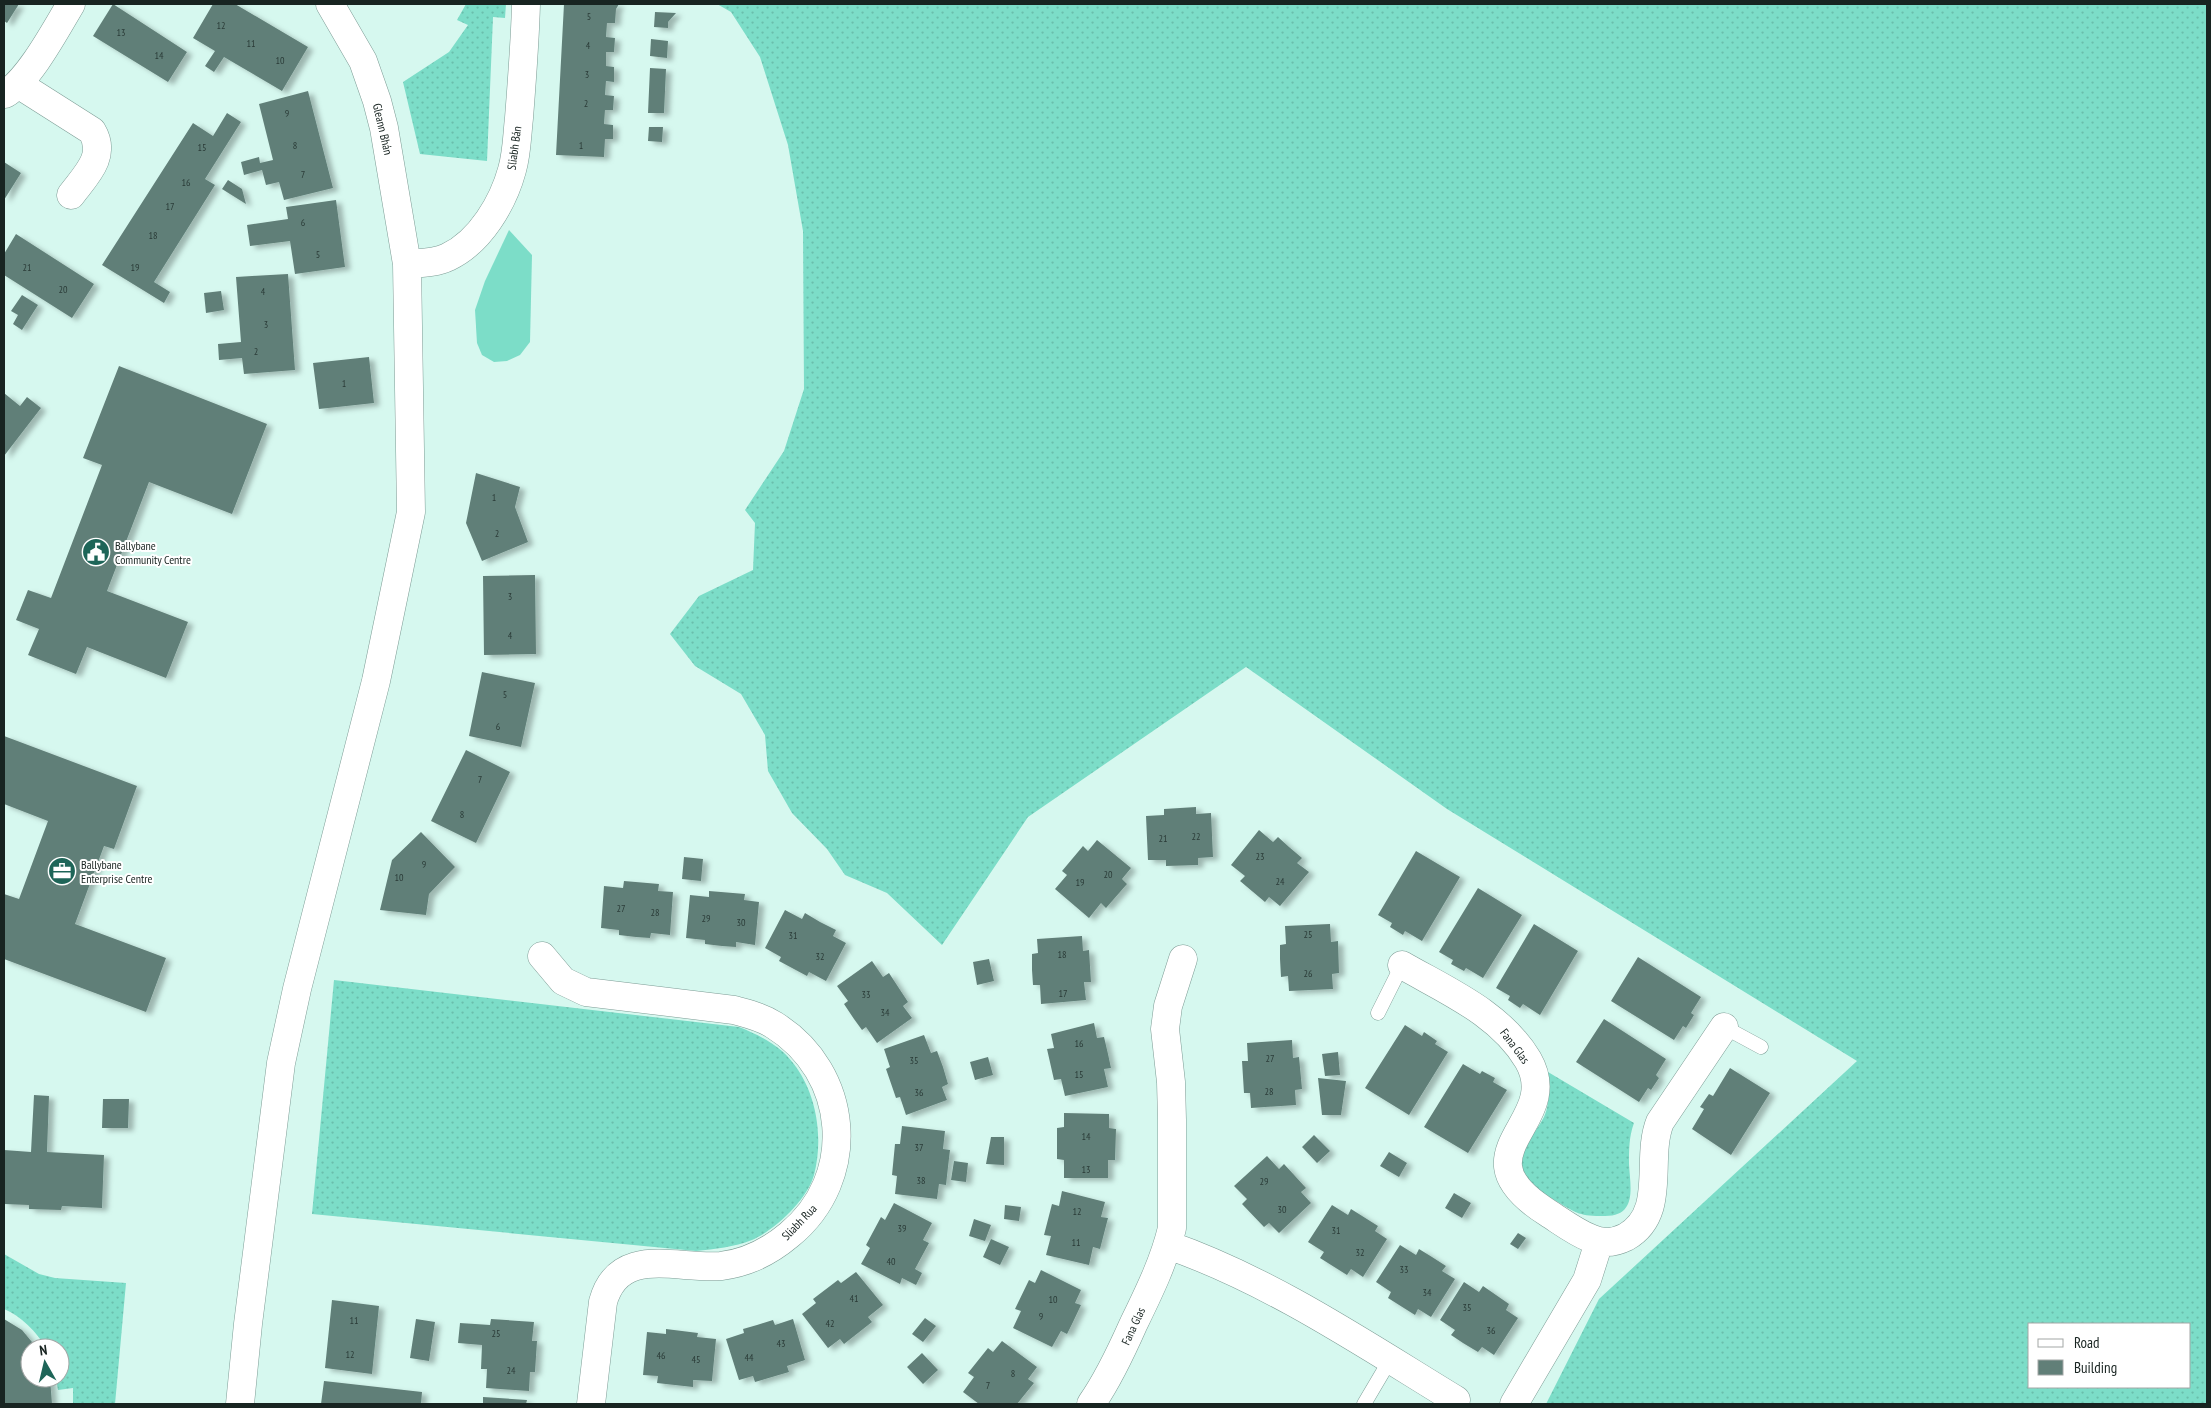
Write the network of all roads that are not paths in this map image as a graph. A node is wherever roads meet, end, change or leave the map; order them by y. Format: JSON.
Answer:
{"nodes":[{"id":1,"x":71,"y":4,"type":"edge"},
{"id":2,"x":330,"y":4,"type":"edge"},
{"id":3,"x":526,"y":4,"type":"edge"},
{"id":4,"x":11,"y":89,"type":"edge"},
{"id":5,"x":71,"y":195,"type":"dead end"},
{"id":6,"x":407,"y":264,"type":"junction"},
{"id":7,"x":542,"y":956,"type":"dead end"},
{"id":8,"x":1184,"y":960,"type":"dead end"},
{"id":9,"x":1402,"y":965,"type":"joint"},
{"id":10,"x":1378,"y":1013,"type":"dead end"},
{"id":11,"x":1724,"y":1027,"type":"joint"},
{"id":12,"x":1761,"y":1047,"type":"dead end"},
{"id":13,"x":1599,"y":1242,"type":"junction"},
{"id":14,"x":1168,"y":1245,"type":"junction"},
{"id":15,"x":1390,"y":1360,"type":"junction"},
{"id":16,"x":1456,"y":1400,"type":"dead end"},
{"id":17,"x":240,"y":1404,"type":"edge"},
{"id":18,"x":591,"y":1404,"type":"edge"},
{"id":19,"x":1091,"y":1404,"type":"edge"},
{"id":20,"x":1364,"y":1404,"type":"edge"},
{"id":21,"x":1514,"y":1404,"type":"edge"}],
"edges":[{"from":1,"to":4,"type":"street"},
{"from":2,"to":6,"type":"street","name":"Gleann Bhán"},
{"from":3,"to":6,"type":"street","name":"Sliabh Bán"},
{"from":4,"to":5,"type":"street"},
{"from":6,"to":17,"type":"street","name":"Gleann Bhán"},
{"from":7,"to":18,"type":"street","name":"Sliabh Rua"},
{"from":8,"to":14,"type":"street","name":"Fana Glas"},
{"from":9,"to":10,"type":"lane","name":"Fana Glas"},
{"from":9,"to":13,"type":"street","name":"Fana Glas"},
{"from":11,"to":12,"type":"lane"},
{"from":11,"to":13,"type":"street"},
{"from":13,"to":21,"type":"street"},
{"from":14,"to":15,"type":"street"},
{"from":14,"to":19,"type":"street","name":"Fana Glas"},
{"from":15,"to":16,"type":"street"},
{"from":15,"to":20,"type":"lane"}]}
